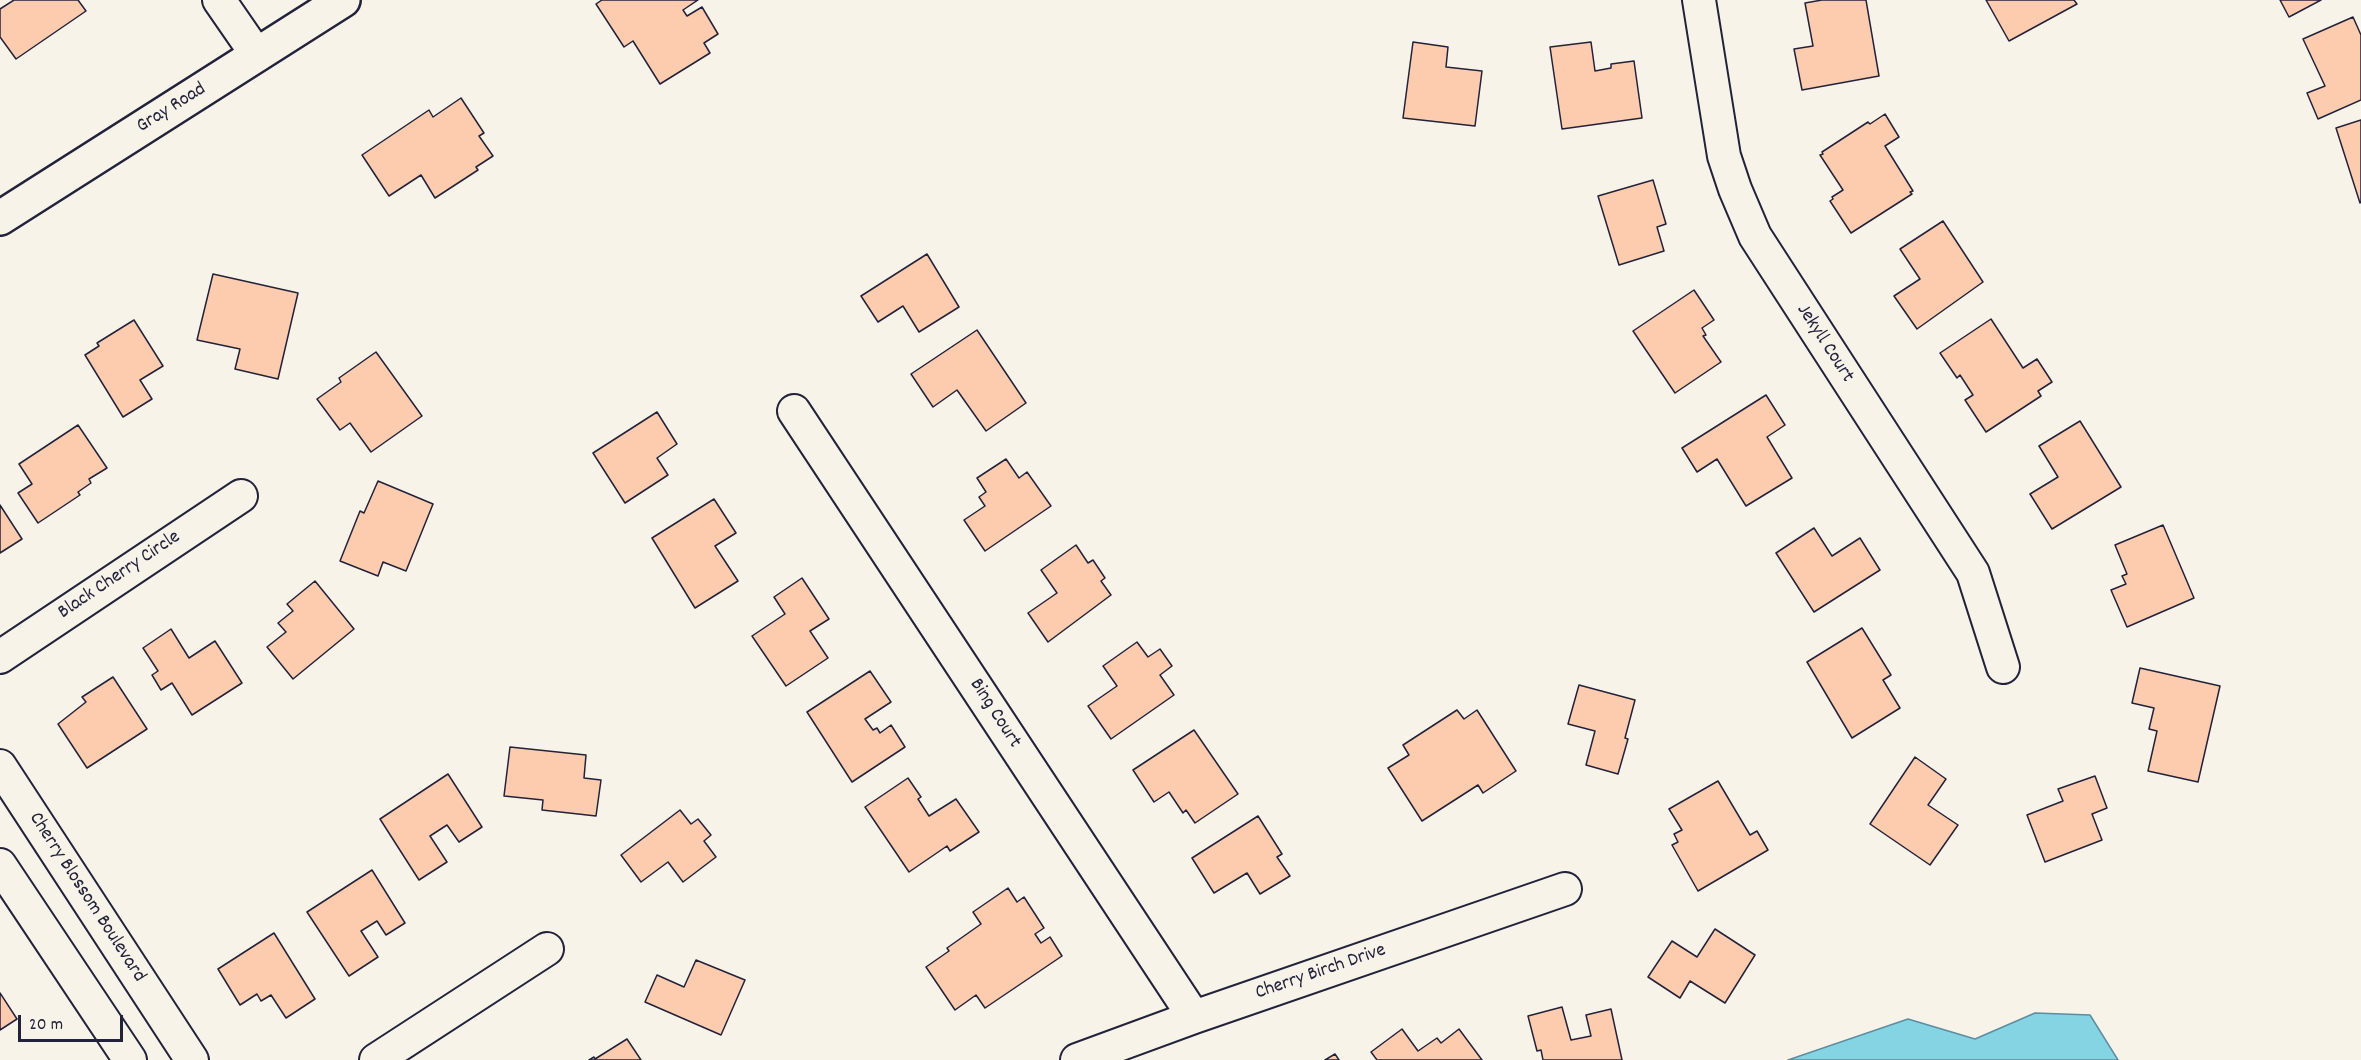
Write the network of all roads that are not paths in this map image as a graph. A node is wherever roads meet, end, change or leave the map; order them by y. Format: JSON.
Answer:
{"nodes":[{"id":1,"x":219,"y":0,"type":"edge"},
{"id":2,"x":343,"y":0,"type":"edge"},
{"id":3,"x":1699,"y":0,"type":"edge"},
{"id":4,"x":257,"y":55,"type":"junction"},
{"id":5,"x":0,"y":218,"type":"edge"},
{"id":6,"x":794,"y":411,"type":"dead end"},
{"id":7,"x":241,"y":496,"type":"dead end"},
{"id":8,"x":0,"y":657,"type":"edge"},
{"id":9,"x":2003,"y":667,"type":"dead end"},
{"id":10,"x":0,"y":766,"type":"edge"},
{"id":11,"x":0,"y":865,"type":"edge"},
{"id":12,"x":1565,"y":889,"type":"dead end"},
{"id":13,"x":547,"y":949,"type":"dead end"},
{"id":14,"x":1194,"y":1017,"type":"junction"},
{"id":15,"x":130,"y":1060,"type":"edge"},
{"id":16,"x":192,"y":1060,"type":"edge"},
{"id":17,"x":376,"y":1060,"type":"edge"},
{"id":18,"x":1077,"y":1060,"type":"edge"}],
"edges":[{"from":1,"to":4,"type":"street"},
{"from":2,"to":4,"type":"street","name":"Gray Road"},
{"from":3,"to":9,"type":"street","name":"Jekyll Court"},
{"from":4,"to":5,"type":"street","name":"Gray Road"},
{"from":6,"to":14,"type":"street","name":"Bing Court"},
{"from":7,"to":8,"type":"street","name":"Black Cherry Circle"},
{"from":10,"to":16,"type":"street","name":"Cherry Blossom Boulevard"},
{"from":11,"to":15,"type":"street"},
{"from":12,"to":14,"type":"street","name":"Cherry Birch Drive"},
{"from":13,"to":17,"type":"street"},
{"from":14,"to":18,"type":"street","name":"Cherry Birch Drive"}]}
